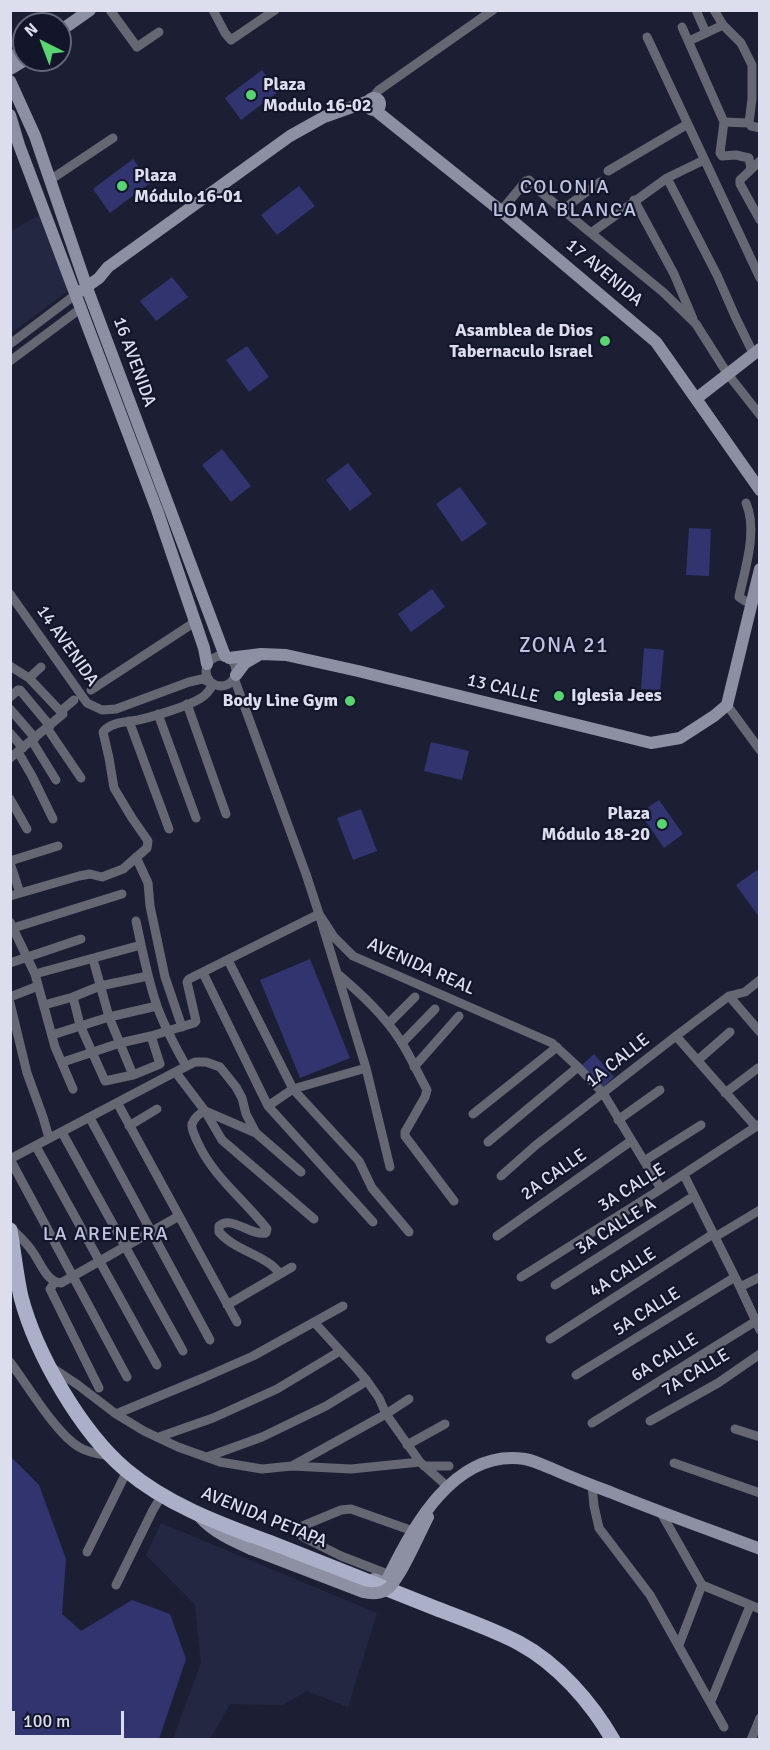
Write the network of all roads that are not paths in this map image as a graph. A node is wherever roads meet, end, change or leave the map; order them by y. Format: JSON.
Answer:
{"nodes":[{"id":1,"x":110,"y":10,"type":"edge"},
{"id":2,"x":213,"y":10,"type":"edge"},
{"id":3,"x":275,"y":10,"type":"edge"},
{"id":4,"x":493,"y":10,"type":"edge"},
{"id":5,"x":696,"y":10,"type":"edge"},
{"id":6,"x":714,"y":10,"type":"edge"},
{"id":7,"x":723,"y":25,"type":"junction"},
{"id":8,"x":682,"y":27,"type":"dead end"},
{"id":9,"x":159,"y":32,"type":"dead end"},
{"id":10,"x":706,"y":33,"type":"junction"},
{"id":11,"x":646,"y":38,"type":"dead end"},
{"id":12,"x":689,"y":41,"type":"junction"},
{"id":13,"x":10,"y":81,"type":"edge"},
{"id":14,"x":375,"y":104,"type":"junction"},
{"id":15,"x":10,"y":115,"type":"edge"},
{"id":16,"x":724,"y":122,"type":"junction"},
{"id":17,"x":749,"y":123,"type":"junction"},
{"id":18,"x":687,"y":125,"type":"junction"},
{"id":19,"x":759,"y":128,"type":"edge"},
{"id":20,"x":113,"y":138,"type":"dead end"},
{"id":21,"x":704,"y":160,"type":"junction"},
{"id":22,"x":759,"y":161,"type":"edge"},
{"id":23,"x":751,"y":169,"type":"junction"},
{"id":24,"x":608,"y":171,"type":"dead end"},
{"id":25,"x":667,"y":178,"type":"junction"},
{"id":26,"x":50,"y":180,"type":"junction"},
{"id":27,"x":600,"y":182,"type":"dead end"},
{"id":28,"x":634,"y":200,"type":"junction"},
{"id":29,"x":562,"y":210,"type":"junction"},
{"id":30,"x":501,"y":211,"type":"junction"},
{"id":31,"x":759,"y":220,"type":"edge"},
{"id":32,"x":591,"y":233,"type":"junction"},
{"id":33,"x":80,"y":265,"type":"junction"},
{"id":34,"x":108,"y":267,"type":"junction"},
{"id":35,"x":759,"y":278,"type":"edge"},
{"id":36,"x":87,"y":288,"type":"junction"},
{"id":37,"x":75,"y":295,"type":"junction"},
{"id":38,"x":81,"y":309,"type":"junction"},
{"id":39,"x":696,"y":324,"type":"junction"},
{"id":40,"x":10,"y":344,"type":"edge"},
{"id":41,"x":756,"y":351,"type":"edge"},
{"id":42,"x":10,"y":361,"type":"edge"},
{"id":43,"x":727,"y":373,"type":"junction"},
{"id":44,"x":697,"y":398,"type":"junction"},
{"id":45,"x":759,"y":415,"type":"edge"},
{"id":46,"x":759,"y":490,"type":"edge"},
{"id":47,"x":746,"y":502,"type":"dead end"},
{"id":48,"x":759,"y":569,"type":"edge"},
{"id":49,"x":10,"y":594,"type":"edge"},
{"id":50,"x":751,"y":603,"type":"junction"},
{"id":51,"x":195,"y":622,"type":"junction"},
{"id":52,"x":261,"y":654,"type":"junction"},
{"id":53,"x":227,"y":657,"type":"junction"},
{"id":54,"x":10,"y":666,"type":"edge"},
{"id":55,"x":206,"y":666,"type":"junction"},
{"id":56,"x":41,"y":667,"type":"dead end"},
{"id":57,"x":235,"y":676,"type":"junction"},
{"id":58,"x":29,"y":678,"type":"junction"},
{"id":59,"x":191,"y":680,"type":"junction"},
{"id":60,"x":215,"y":684,"type":"junction"},
{"id":61,"x":91,"y":690,"type":"dead end"},
{"id":62,"x":10,"y":697,"type":"edge"},
{"id":63,"x":74,"y":700,"type":"dead end"},
{"id":64,"x":187,"y":704,"type":"junction"},
{"id":65,"x":727,"y":705,"type":"junction"},
{"id":66,"x":10,"y":710,"type":"edge"},
{"id":67,"x":61,"y":711,"type":"junction"},
{"id":68,"x":248,"y":712,"type":"junction"},
{"id":69,"x":158,"y":714,"type":"junction"},
{"id":70,"x":129,"y":722,"type":"junction"},
{"id":71,"x":48,"y":727,"type":"junction"},
{"id":72,"x":10,"y":733,"type":"edge"},
{"id":73,"x":34,"y":739,"type":"junction"},
{"id":74,"x":759,"y":750,"type":"edge"},
{"id":75,"x":17,"y":753,"type":"edge"},
{"id":76,"x":81,"y":778,"type":"dead end"},
{"id":77,"x":56,"y":780,"type":"dead end"},
{"id":78,"x":10,"y":799,"type":"edge"},
{"id":79,"x":226,"y":814,"type":"dead end"},
{"id":80,"x":196,"y":818,"type":"dead end"},
{"id":81,"x":53,"y":819,"type":"dead end"},
{"id":82,"x":27,"y":829,"type":"dead end"},
{"id":83,"x":169,"y":829,"type":"dead end"},
{"id":84,"x":58,"y":846,"type":"dead end"},
{"id":85,"x":136,"y":857,"type":"junction"},
{"id":86,"x":10,"y":862,"type":"edge"},
{"id":87,"x":15,"y":894,"type":"edge"},
{"id":88,"x":122,"y":894,"type":"dead end"},
{"id":89,"x":319,"y":914,"type":"junction"},
{"id":90,"x":136,"y":921,"type":"dead end"},
{"id":91,"x":11,"y":927,"type":"edge"},
{"id":92,"x":81,"y":939,"type":"dead end"},
{"id":93,"x":141,"y":945,"type":"junction"},
{"id":94,"x":27,"y":957,"type":"junction"},
{"id":95,"x":93,"y":959,"type":"junction"},
{"id":96,"x":228,"y":960,"type":"junction"},
{"id":97,"x":10,"y":963,"type":"edge"},
{"id":98,"x":203,"y":972,"type":"junction"},
{"id":99,"x":35,"y":974,"type":"junction"},
{"id":100,"x":339,"y":975,"type":"junction"},
{"id":101,"x":148,"y":976,"type":"junction"},
{"id":102,"x":759,"y":980,"type":"edge"},
{"id":103,"x":38,"y":986,"type":"junction"},
{"id":104,"x":100,"y":986,"type":"junction"},
{"id":105,"x":729,"y":996,"type":"junction"},
{"id":106,"x":10,"y":997,"type":"edge"},
{"id":107,"x":415,"y":997,"type":"dead end"},
{"id":108,"x":73,"y":998,"type":"junction"},
{"id":109,"x":10,"y":1003,"type":"edge"},
{"id":110,"x":44,"y":1005,"type":"junction"},
{"id":111,"x":157,"y":1006,"type":"junction"},
{"id":112,"x":435,"y":1009,"type":"dead end"},
{"id":113,"x":459,"y":1016,"type":"dead end"},
{"id":114,"x":110,"y":1017,"type":"junction"},
{"id":115,"x":389,"y":1023,"type":"junction"},
{"id":116,"x":80,"y":1025,"type":"junction"},
{"id":117,"x":183,"y":1027,"type":"junction"},
{"id":118,"x":168,"y":1031,"type":"junction"},
{"id":119,"x":730,"y":1032,"type":"dead end"},
{"id":120,"x":759,"y":1032,"type":"edge"},
{"id":121,"x":52,"y":1035,"type":"junction"},
{"id":122,"x":151,"y":1036,"type":"junction"},
{"id":123,"x":676,"y":1036,"type":"junction"},
{"id":124,"x":120,"y":1043,"type":"junction"},
{"id":125,"x":402,"y":1043,"type":"junction"},
{"id":126,"x":557,"y":1047,"type":"junction"},
{"id":127,"x":94,"y":1053,"type":"junction"},
{"id":128,"x":698,"y":1060,"type":"junction"},
{"id":129,"x":63,"y":1062,"type":"junction"},
{"id":130,"x":186,"y":1066,"type":"junction"},
{"id":131,"x":414,"y":1067,"type":"junction"},
{"id":132,"x":578,"y":1067,"type":"junction"},
{"id":133,"x":366,"y":1068,"type":"junction"},
{"id":134,"x":758,"y":1068,"type":"dead end"},
{"id":135,"x":177,"y":1074,"type":"dead end"},
{"id":136,"x":133,"y":1075,"type":"junction"},
{"id":137,"x":73,"y":1089,"type":"dead end"},
{"id":138,"x":293,"y":1089,"type":"junction"},
{"id":139,"x":660,"y":1090,"type":"dead end"},
{"id":140,"x":603,"y":1094,"type":"junction"},
{"id":141,"x":725,"y":1094,"type":"junction"},
{"id":142,"x":119,"y":1106,"type":"dead end"},
{"id":143,"x":268,"y":1106,"type":"junction"},
{"id":144,"x":158,"y":1109,"type":"dead end"},
{"id":145,"x":205,"y":1111,"type":"junction"},
{"id":146,"x":474,"y":1114,"type":"dead end"},
{"id":147,"x":618,"y":1119,"type":"junction"},
{"id":148,"x":91,"y":1120,"type":"dead end"},
{"id":149,"x":701,"y":1125,"type":"dead end"},
{"id":150,"x":129,"y":1126,"type":"junction"},
{"id":151,"x":758,"y":1126,"type":"edge"},
{"id":152,"x":256,"y":1133,"type":"junction"},
{"id":153,"x":64,"y":1136,"type":"dead end"},
{"id":154,"x":49,"y":1138,"type":"junction"},
{"id":155,"x":631,"y":1141,"type":"junction"},
{"id":156,"x":488,"y":1142,"type":"dead end"},
{"id":157,"x":38,"y":1150,"type":"dead end"},
{"id":158,"x":11,"y":1161,"type":"edge"},
{"id":159,"x":644,"y":1161,"type":"junction"},
{"id":160,"x":390,"y":1167,"type":"dead end"},
{"id":161,"x":301,"y":1172,"type":"dead end"},
{"id":162,"x":684,"y":1175,"type":"junction"},
{"id":163,"x":501,"y":1176,"type":"dead end"},
{"id":164,"x":661,"y":1189,"type":"junction"},
{"id":165,"x":694,"y":1196,"type":"junction"},
{"id":166,"x":454,"y":1201,"type":"dead end"},
{"id":167,"x":759,"y":1209,"type":"edge"},
{"id":168,"x":179,"y":1216,"type":"junction"},
{"id":169,"x":314,"y":1219,"type":"dead end"},
{"id":170,"x":373,"y":1222,"type":"dead end"},
{"id":171,"x":10,"y":1229,"type":"edge"},
{"id":172,"x":151,"y":1232,"type":"junction"},
{"id":173,"x":409,"y":1232,"type":"dead end"},
{"id":174,"x":497,"y":1236,"type":"dead end"},
{"id":175,"x":714,"y":1236,"type":"junction"},
{"id":176,"x":125,"y":1246,"type":"junction"},
{"id":177,"x":99,"y":1261,"type":"junction"},
{"id":178,"x":292,"y":1267,"type":"dead end"},
{"id":179,"x":280,"y":1274,"type":"junction"},
{"id":180,"x":72,"y":1276,"type":"junction"},
{"id":181,"x":521,"y":1277,"type":"dead end"},
{"id":182,"x":735,"y":1277,"type":"junction"},
{"id":183,"x":759,"y":1277,"type":"edge"},
{"id":184,"x":55,"y":1282,"type":"junction"},
{"id":185,"x":555,"y":1285,"type":"dead end"},
{"id":186,"x":740,"y":1287,"type":"junction"},
{"id":187,"x":227,"y":1305,"type":"junction"},
{"id":188,"x":343,"y":1306,"type":"dead end"},
{"id":189,"x":237,"y":1322,"type":"dead end"},
{"id":190,"x":314,"y":1322,"type":"junction"},
{"id":191,"x":758,"y":1325,"type":"edge"},
{"id":192,"x":210,"y":1340,"type":"dead end"},
{"id":193,"x":550,"y":1340,"type":"dead end"},
{"id":194,"x":183,"y":1351,"type":"dead end"},
{"id":195,"x":340,"y":1351,"type":"junction"},
{"id":196,"x":759,"y":1354,"type":"edge"},
{"id":197,"x":10,"y":1362,"type":"edge"},
{"id":198,"x":157,"y":1365,"type":"dead end"},
{"id":199,"x":49,"y":1366,"type":"junction"},
{"id":200,"x":576,"y":1375,"type":"dead end"},
{"id":201,"x":128,"y":1377,"type":"dead end"},
{"id":202,"x":366,"y":1382,"type":"junction"},
{"id":203,"x":99,"y":1389,"type":"dead end"},
{"id":204,"x":409,"y":1399,"type":"dead end"},
{"id":205,"x":116,"y":1414,"type":"junction"},
{"id":206,"x":387,"y":1414,"type":"junction"},
{"id":207,"x":650,"y":1421,"type":"dead end"},
{"id":208,"x":592,"y":1423,"type":"dead end"},
{"id":209,"x":444,"y":1424,"type":"dead end"},
{"id":210,"x":735,"y":1429,"type":"dead end"},
{"id":211,"x":159,"y":1437,"type":"junction"},
{"id":212,"x":759,"y":1437,"type":"edge"},
{"id":213,"x":407,"y":1445,"type":"junction"},
{"id":214,"x":110,"y":1456,"type":"junction"},
{"id":215,"x":207,"y":1457,"type":"junction"},
{"id":216,"x":674,"y":1462,"type":"dead end"},
{"id":217,"x":422,"y":1464,"type":"junction"},
{"id":218,"x":292,"y":1466,"type":"junction"},
{"id":219,"x":449,"y":1466,"type":"dead end"},
{"id":220,"x":127,"y":1471,"type":"junction"},
{"id":221,"x":592,"y":1485,"type":"junction"},
{"id":222,"x":444,"y":1491,"type":"junction"},
{"id":223,"x":759,"y":1493,"type":"edge"},
{"id":224,"x":162,"y":1495,"type":"junction"},
{"id":225,"x":660,"y":1511,"type":"junction"},
{"id":226,"x":197,"y":1513,"type":"junction"},
{"id":227,"x":413,"y":1531,"type":"junction"},
{"id":228,"x":759,"y":1549,"type":"edge"},
{"id":229,"x":87,"y":1552,"type":"dead end"},
{"id":230,"x":390,"y":1575,"type":"junction"},
{"id":231,"x":366,"y":1580,"type":"junction"},
{"id":232,"x":116,"y":1585,"type":"dead end"},
{"id":233,"x":702,"y":1585,"type":"junction"},
{"id":234,"x":755,"y":1607,"type":"edge"},
{"id":235,"x":679,"y":1645,"type":"junction"},
{"id":236,"x":711,"y":1701,"type":"junction"},
{"id":237,"x":759,"y":1718,"type":"edge"},
{"id":238,"x":724,"y":1727,"type":"dead end"},
{"id":239,"x":613,"y":1739,"type":"edge"},
{"id":240,"x":752,"y":1740,"type":"edge"}],
"edges":[{"from":1,"to":9,"type":"street"},
{"from":2,"to":3,"type":"street"},
{"from":4,"to":14,"type":"street"},
{"from":5,"to":10,"type":"street"},
{"from":6,"to":7,"type":"street"},
{"from":7,"to":10,"type":"street"},
{"from":7,"to":17,"type":"street"},
{"from":8,"to":12,"type":"street"},
{"from":10,"to":12,"type":"street"},
{"from":11,"to":18,"type":"street"},
{"from":12,"to":16,"type":"street"},
{"from":13,"to":26,"type":"main road","name":"16 AVENIDA"},
{"from":14,"to":30,"type":"main road","name":"17 AVENIDA"},
{"from":14,"to":34,"type":"main road"},
{"from":15,"to":37,"type":"main road","name":"16 AVENIDA"},
{"from":16,"to":17,"type":"street"},
{"from":16,"to":23,"type":"street"},
{"from":17,"to":19,"type":"street"},
{"from":18,"to":21,"type":"street"},
{"from":18,"to":24,"type":"street"},
{"from":20,"to":26,"type":"street"},
{"from":21,"to":25,"type":"street"},
{"from":21,"to":35,"type":"street"},
{"from":22,"to":23,"type":"street"},
{"from":23,"to":31,"type":"street"},
{"from":25,"to":28,"type":"street"},
{"from":25,"to":41,"type":"street"},
{"from":26,"to":33,"type":"main road","name":"16 AVENIDA"},
{"from":27,"to":29,"type":"street"},
{"from":28,"to":32,"type":"street"},
{"from":28,"to":39,"type":"street"},
{"from":29,"to":30,"type":"street"},
{"from":29,"to":32,"type":"street"},
{"from":30,"to":44,"type":"main road","name":"17 AVENIDA"},
{"from":32,"to":39,"type":"street"},
{"from":33,"to":34,"type":"main road"},
{"from":33,"to":36,"type":"main road","name":"16 AVENIDA"},
{"from":34,"to":36,"type":"main road"},
{"from":36,"to":37,"type":"main road"},
{"from":36,"to":53,"type":"main road","name":"16 AVENIDA"},
{"from":37,"to":38,"type":"main road","name":"16 AVENIDA"},
{"from":37,"to":40,"type":"street"},
{"from":38,"to":42,"type":"street"},
{"from":38,"to":51,"type":"main road","name":"16 AVENIDA"},
{"from":39,"to":43,"type":"street"},
{"from":41,"to":43,"type":"main road"},
{"from":43,"to":44,"type":"main road"},
{"from":43,"to":45,"type":"street"},
{"from":44,"to":46,"type":"main road","name":"17 AVENIDA"},
{"from":47,"to":50,"type":"street"},
{"from":48,"to":50,"type":"main road"},
{"from":49,"to":59,"type":"street","name":"14 AVENIDA"},
{"from":50,"to":65,"type":"main road"},
{"from":51,"to":55,"type":"main road","name":"16 AVENIDA"},
{"from":51,"to":61,"type":"street"},
{"from":52,"to":53,"type":"main road","name":"13 CALLE"},
{"from":52,"to":57,"type":"main road"},
{"from":52,"to":65,"type":"main road","name":"13 CALLE"},
{"from":53,"to":55,"type":"street"},
{"from":53,"to":57,"type":"street"},
{"from":54,"to":58,"type":"street"},
{"from":55,"to":59,"type":"street"},
{"from":55,"to":60,"type":"street"},
{"from":56,"to":58,"type":"street"},
{"from":57,"to":60,"type":"street"},
{"from":57,"to":68,"type":"street","name":"AVENIDA REAL"},
{"from":58,"to":67,"type":"street"},
{"from":59,"to":60,"type":"street"},
{"from":60,"to":64,"type":"street"},
{"from":60,"to":68,"type":"street","name":"AVENIDA REAL"},
{"from":62,"to":71,"type":"street"},
{"from":63,"to":67,"type":"street"},
{"from":64,"to":69,"type":"street"},
{"from":64,"to":79,"type":"street"},
{"from":65,"to":74,"type":"street"},
{"from":66,"to":73,"type":"street"},
{"from":67,"to":71,"type":"street"},
{"from":68,"to":89,"type":"street","name":"AVENIDA REAL"},
{"from":69,"to":70,"type":"street"},
{"from":69,"to":80,"type":"street"},
{"from":70,"to":83,"type":"street"},
{"from":70,"to":85,"type":"street"},
{"from":71,"to":73,"type":"street"},
{"from":71,"to":76,"type":"street"},
{"from":72,"to":75,"type":"street"},
{"from":73,"to":75,"type":"street"},
{"from":73,"to":77,"type":"street"},
{"from":75,"to":81,"type":"street"},
{"from":78,"to":82,"type":"street"},
{"from":84,"to":86,"type":"street"},
{"from":85,"to":87,"type":"street"},
{"from":85,"to":117,"type":"street"},
{"from":86,"to":87,"type":"street"},
{"from":88,"to":91,"type":"street"},
{"from":89,"to":96,"type":"street"},
{"from":89,"to":100,"type":"street"},
{"from":89,"to":126,"type":"street","name":"AVENIDA REAL"},
{"from":90,"to":93,"type":"street"},
{"from":91,"to":94,"type":"street"},
{"from":92,"to":94,"type":"street"},
{"from":93,"to":95,"type":"street"},
{"from":93,"to":101,"type":"street"},
{"from":94,"to":97,"type":"street"},
{"from":94,"to":99,"type":"street"},
{"from":95,"to":99,"type":"street"},
{"from":95,"to":104,"type":"street"},
{"from":96,"to":98,"type":"street"},
{"from":96,"to":138,"type":"street"},
{"from":98,"to":117,"type":"street"},
{"from":98,"to":143,"type":"street"},
{"from":99,"to":103,"type":"street"},
{"from":100,"to":115,"type":"street"},
{"from":100,"to":133,"type":"street"},
{"from":101,"to":104,"type":"street"},
{"from":101,"to":111,"type":"street"},
{"from":102,"to":105,"type":"street","name":"1A CALLE"},
{"from":103,"to":106,"type":"street"},
{"from":103,"to":110,"type":"street"},
{"from":104,"to":108,"type":"street"},
{"from":104,"to":114,"type":"street"},
{"from":105,"to":120,"type":"street"},
{"from":105,"to":123,"type":"street","name":"1A CALLE"},
{"from":107,"to":115,"type":"street"},
{"from":108,"to":110,"type":"street"},
{"from":108,"to":116,"type":"street"},
{"from":109,"to":154,"type":"street"},
{"from":110,"to":121,"type":"street"},
{"from":111,"to":114,"type":"street"},
{"from":111,"to":118,"type":"street"},
{"from":112,"to":125,"type":"street"},
{"from":113,"to":131,"type":"street"},
{"from":114,"to":116,"type":"street"},
{"from":114,"to":124,"type":"street"},
{"from":115,"to":125,"type":"street"},
{"from":116,"to":121,"type":"street"},
{"from":116,"to":127,"type":"street"},
{"from":117,"to":118,"type":"street"},
{"from":118,"to":122,"type":"street"},
{"from":118,"to":130,"type":"street"},
{"from":119,"to":128,"type":"street"},
{"from":121,"to":129,"type":"street"},
{"from":122,"to":124,"type":"street"},
{"from":122,"to":136,"type":"street"},
{"from":123,"to":128,"type":"street"},
{"from":123,"to":140,"type":"street","name":"1A CALLE"},
{"from":124,"to":127,"type":"street"},
{"from":124,"to":136,"type":"street"},
{"from":125,"to":131,"type":"street"},
{"from":126,"to":132,"type":"street","name":"AVENIDA REAL"},
{"from":126,"to":146,"type":"street"},
{"from":127,"to":129,"type":"street"},
{"from":127,"to":136,"type":"street"},
{"from":128,"to":141,"type":"street"},
{"from":129,"to":137,"type":"street"},
{"from":130,"to":152,"type":"street"},
{"from":130,"to":154,"type":"street"},
{"from":131,"to":166,"type":"street"},
{"from":132,"to":140,"type":"street","name":"AVENIDA REAL"},
{"from":132,"to":156,"type":"street"},
{"from":133,"to":138,"type":"street"},
{"from":133,"to":160,"type":"street"},
{"from":134,"to":141,"type":"street"},
{"from":135,"to":145,"type":"street"},
{"from":138,"to":143,"type":"street"},
{"from":138,"to":173,"type":"street"},
{"from":139,"to":147,"type":"street"},
{"from":140,"to":147,"type":"street","name":"AVENIDA REAL"},
{"from":140,"to":163,"type":"street","name":"1A CALLE"},
{"from":141,"to":151,"type":"street"},
{"from":142,"to":150,"type":"street"},
{"from":143,"to":170,"type":"street"},
{"from":144,"to":150,"type":"street"},
{"from":145,"to":152,"type":"street"},
{"from":145,"to":169,"type":"street"},
{"from":145,"to":179,"type":"street"},
{"from":147,"to":155,"type":"street","name":"AVENIDA REAL"},
{"from":148,"to":172,"type":"street"},
{"from":149,"to":159,"type":"street"},
{"from":150,"to":168,"type":"street"},
{"from":151,"to":162,"type":"street","name":"3A CALLE"},
{"from":152,"to":161,"type":"street"},
{"from":153,"to":176,"type":"street"},
{"from":154,"to":158,"type":"street"},
{"from":155,"to":159,"type":"street","name":"AVENIDA REAL"},
{"from":155,"to":174,"type":"street","name":"2A CALLE"},
{"from":157,"to":177,"type":"street"},
{"from":158,"to":180,"type":"street"},
{"from":159,"to":164,"type":"street","name":"AVENIDA REAL"},
{"from":162,"to":164,"type":"street","name":"3A CALLE"},
{"from":162,"to":165,"type":"street"},
{"from":164,"to":181,"type":"street","name":"3A CALLE"},
{"from":165,"to":175,"type":"street"},
{"from":165,"to":185,"type":"street","name":"3A CALLE A"},
{"from":167,"to":175,"type":"street","name":"4A CALLE"},
{"from":168,"to":172,"type":"street"},
{"from":168,"to":187,"type":"street"},
{"from":171,"to":184,"type":"street"},
{"from":171,"to":199,"type":"main road","name":"AVENIDA PETAPA"},
{"from":172,"to":176,"type":"street"},
{"from":172,"to":192,"type":"street"},
{"from":175,"to":182,"type":"street"},
{"from":175,"to":193,"type":"street","name":"4A CALLE"},
{"from":176,"to":177,"type":"street"},
{"from":176,"to":194,"type":"street"},
{"from":177,"to":180,"type":"street"},
{"from":177,"to":198,"type":"street"},
{"from":178,"to":179,"type":"street"},
{"from":179,"to":187,"type":"street"},
{"from":180,"to":184,"type":"street"},
{"from":180,"to":201,"type":"street"},
{"from":182,"to":186,"type":"street"},
{"from":182,"to":200,"type":"street","name":"5A CALLE"},
{"from":183,"to":186,"type":"street"},
{"from":184,"to":203,"type":"street"},
{"from":186,"to":191,"type":"street"},
{"from":187,"to":189,"type":"street"},
{"from":188,"to":190,"type":"street"},
{"from":190,"to":195,"type":"street"},
{"from":190,"to":205,"type":"street"},
{"from":191,"to":208,"type":"street","name":"6A CALLE"},
{"from":195,"to":202,"type":"street"},
{"from":195,"to":211,"type":"street"},
{"from":196,"to":207,"type":"street","name":"7A CALLE"},
{"from":197,"to":214,"type":"street"},
{"from":199,"to":205,"type":"street"},
{"from":199,"to":214,"type":"main road","name":"AVENIDA PETAPA"},
{"from":202,"to":206,"type":"street"},
{"from":202,"to":215,"type":"street"},
{"from":204,"to":206,"type":"street"},
{"from":205,"to":211,"type":"street"},
{"from":206,"to":213,"type":"street"},
{"from":206,"to":218,"type":"street"},
{"from":209,"to":213,"type":"street"},
{"from":210,"to":212,"type":"street"},
{"from":211,"to":215,"type":"street"},
{"from":213,"to":217,"type":"street"},
{"from":214,"to":220,"type":"main road","name":"AVENIDA PETAPA"},
{"from":215,"to":218,"type":"street"},
{"from":216,"to":223,"type":"street"},
{"from":217,"to":218,"type":"street"},
{"from":217,"to":219,"type":"street"},
{"from":217,"to":222,"type":"street"},
{"from":220,"to":224,"type":"main road","name":"AVENIDA PETAPA"},
{"from":220,"to":229,"type":"street"},
{"from":221,"to":222,"type":"main road"},
{"from":221,"to":225,"type":"main road"},
{"from":221,"to":235,"type":"street"},
{"from":222,"to":226,"type":"main road","bridge":true},
{"from":222,"to":227,"type":"main road"},
{"from":224,"to":226,"type":"main road","name":"AVENIDA PETAPA"},
{"from":224,"to":232,"type":"street"},
{"from":225,"to":228,"type":"main road"},
{"from":225,"to":233,"type":"street"},
{"from":226,"to":231,"type":"main road","name":"AVENIDA PETAPA"},
{"from":227,"to":230,"type":"main road"},
{"from":227,"to":230,"type":"street"},
{"from":230,"to":231,"type":"main road"},
{"from":231,"to":239,"type":"main road","name":"AVENIDA PETAPA"},
{"from":233,"to":234,"type":"street"},
{"from":233,"to":235,"type":"street"},
{"from":234,"to":236,"type":"street"},
{"from":235,"to":236,"type":"street"},
{"from":236,"to":238,"type":"street"},
{"from":237,"to":240,"type":"street"}]}
